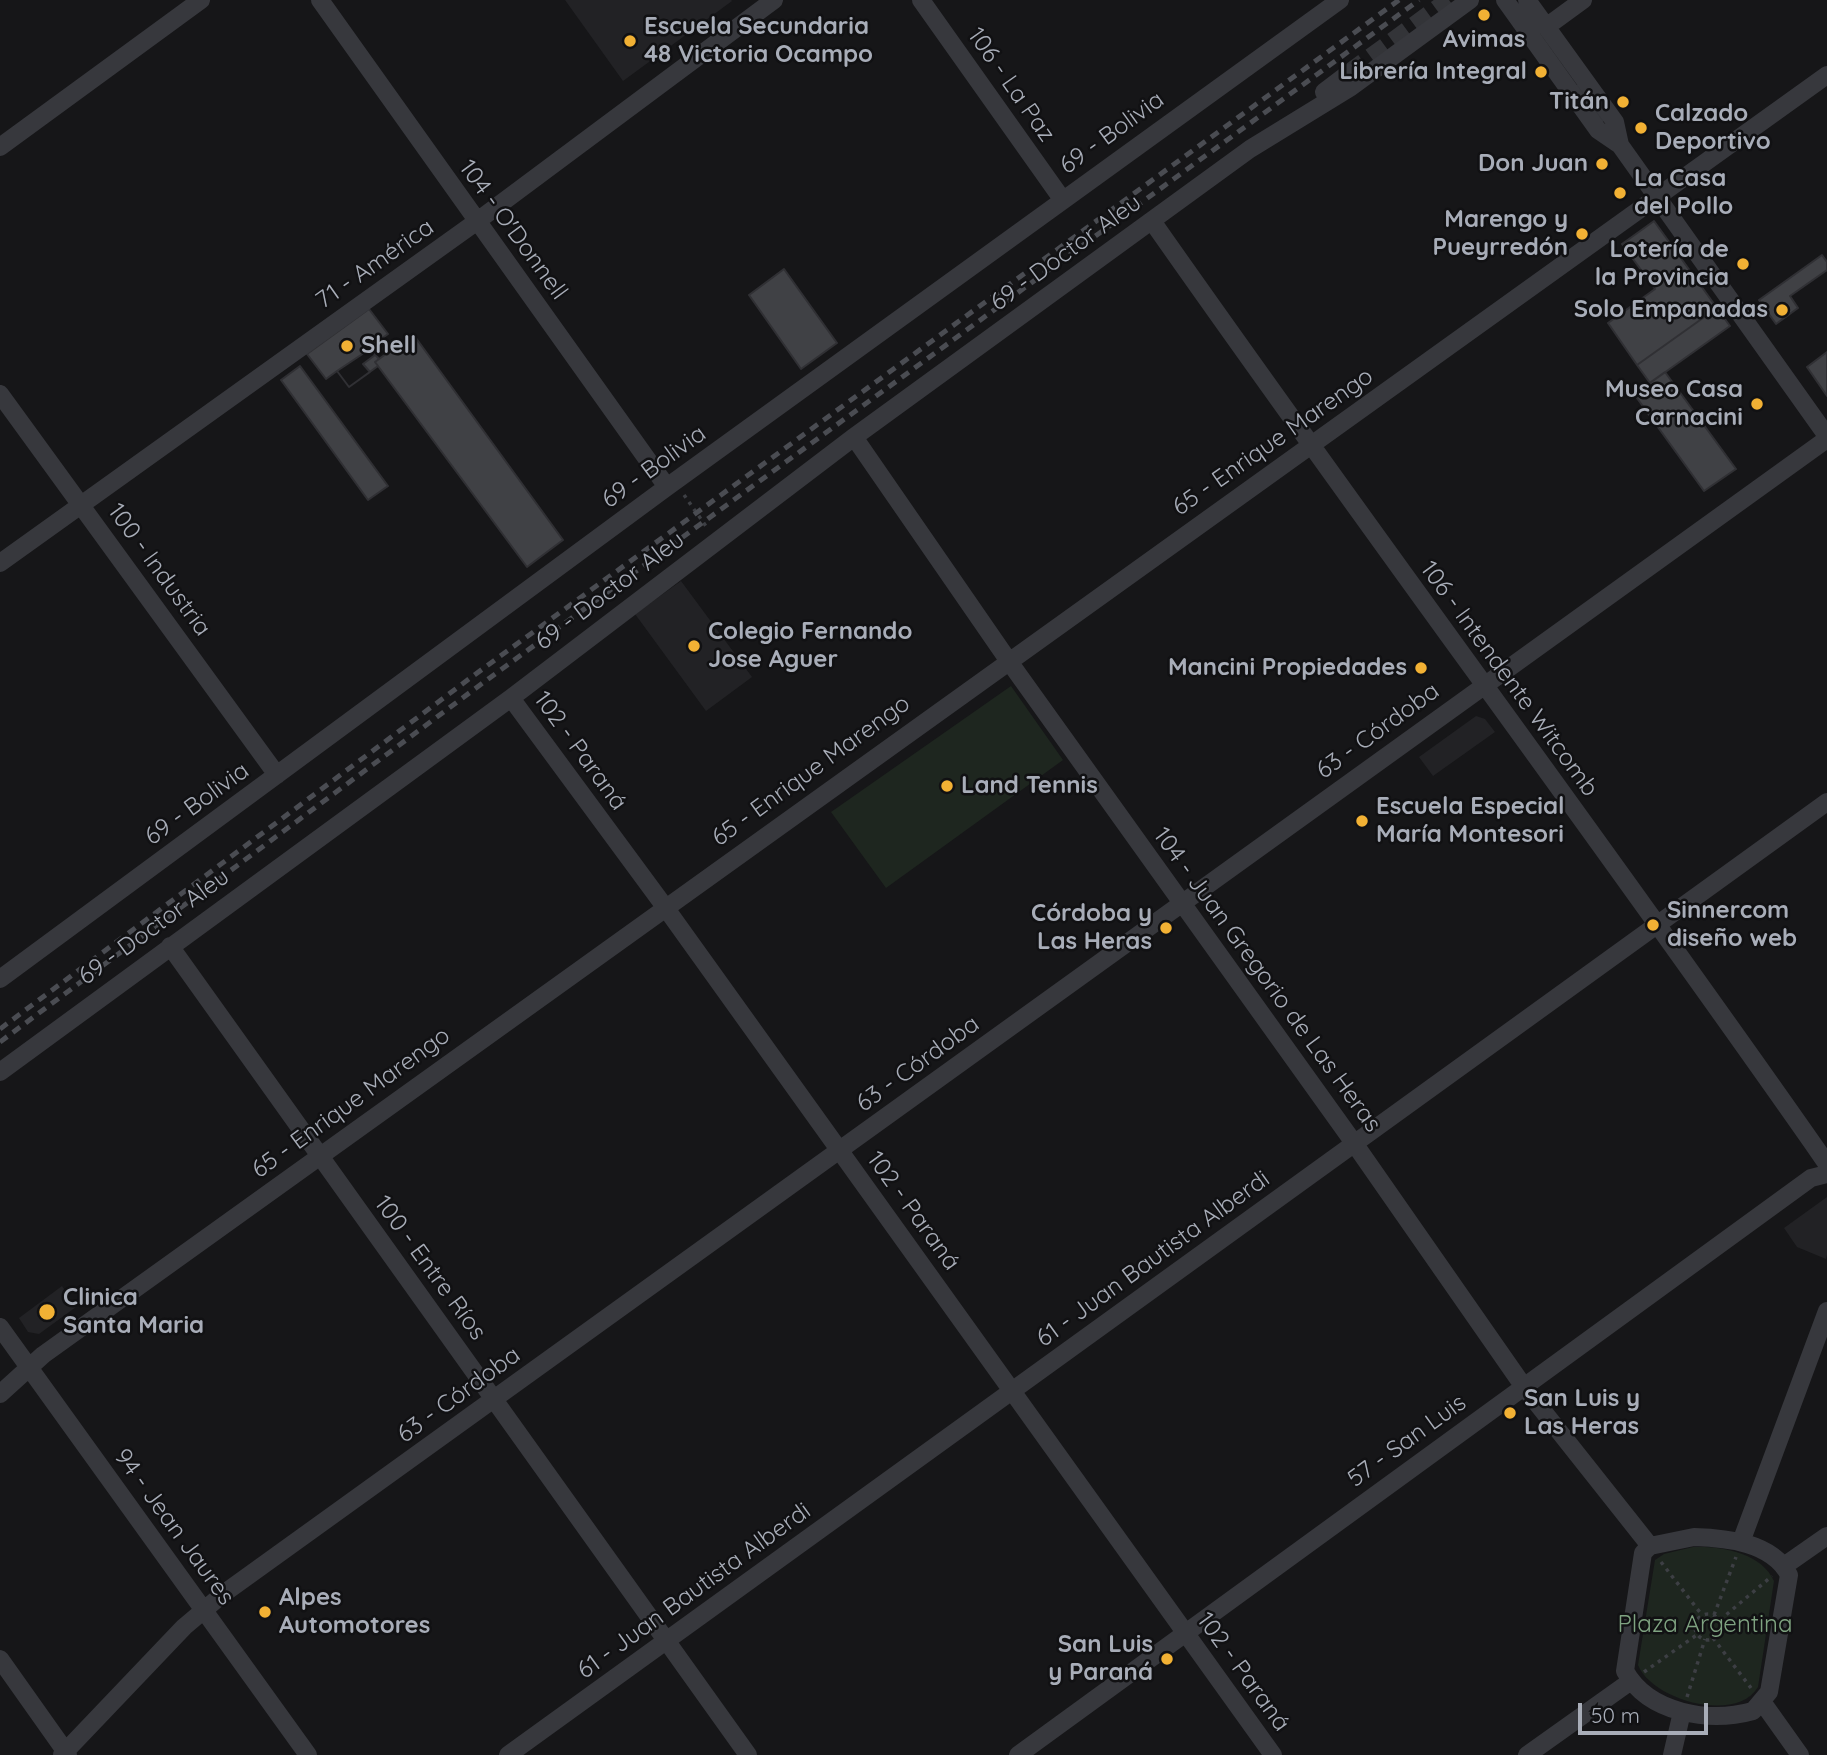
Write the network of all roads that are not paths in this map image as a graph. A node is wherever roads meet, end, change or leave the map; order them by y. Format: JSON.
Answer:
{"nodes":[{"id":1,"x":201,"y":0,"type":"edge"},
{"id":2,"x":320,"y":0,"type":"edge"},
{"id":3,"x":774,"y":0,"type":"edge"},
{"id":4,"x":921,"y":0,"type":"edge"},
{"id":5,"x":1340,"y":0,"type":"edge"},
{"id":6,"x":1470,"y":0,"type":"edge"},
{"id":7,"x":1505,"y":0,"type":"edge"},
{"id":8,"x":1527,"y":0,"type":"edge"},
{"id":9,"x":1583,"y":0,"type":"edge"},
{"id":10,"x":1546,"y":27,"type":"junction"},
{"id":11,"x":1349,"y":73,"type":"tunnel mouth"},
{"id":12,"x":1827,"y":75,"type":"edge"},
{"id":13,"x":1620,"y":145,"type":"junction"},
{"id":14,"x":0,"y":147,"type":"edge"},
{"id":15,"x":1251,"y":149,"type":"junction"},
{"id":16,"x":1658,"y":197,"type":"junction"},
{"id":17,"x":1062,"y":199,"type":"junction"},
{"id":18,"x":1152,"y":221,"type":"junction"},
{"id":19,"x":476,"y":222,"type":"junction"},
{"id":20,"x":0,"y":394,"type":"edge"},
{"id":21,"x":853,"y":437,"type":"junction"},
{"id":22,"x":1827,"y":437,"type":"edge"},
{"id":23,"x":1310,"y":446,"type":"junction"},
{"id":24,"x":671,"y":485,"type":"junction"},
{"id":25,"x":81,"y":504,"type":"junction"},
{"id":26,"x":0,"y":563,"type":"edge"},
{"id":27,"x":1007,"y":660,"type":"junction"},
{"id":28,"x":1483,"y":686,"type":"junction"},
{"id":29,"x":510,"y":698,"type":"junction"},
{"id":30,"x":277,"y":775,"type":"junction"},
{"id":31,"x":1827,"y":802,"type":"edge"},
{"id":32,"x":1181,"y":902,"type":"junction"},
{"id":33,"x":665,"y":907,"type":"junction"},
{"id":34,"x":1660,"y":925,"type":"junction"},
{"id":35,"x":170,"y":946,"type":"junction"},
{"id":36,"x":0,"y":979,"type":"edge"},
{"id":37,"x":0,"y":1072,"type":"edge"},
{"id":38,"x":1354,"y":1143,"type":"junction"},
{"id":39,"x":840,"y":1151,"type":"junction"},
{"id":40,"x":319,"y":1157,"type":"junction"},
{"id":41,"x":1827,"y":1164,"type":"edge"},
{"id":42,"x":1827,"y":1174,"type":"edge"},
{"id":43,"x":1827,"y":1311,"type":"edge"},
{"id":44,"x":0,"y":1327,"type":"edge"},
{"id":45,"x":28,"y":1367,"type":"junction"},
{"id":46,"x":1524,"y":1387,"type":"junction"},
{"id":47,"x":1013,"y":1392,"type":"junction"},
{"id":48,"x":0,"y":1394,"type":"edge"},
{"id":49,"x":496,"y":1399,"type":"junction"},
{"id":50,"x":1827,"y":1536,"type":"edge"},
{"id":51,"x":1741,"y":1542,"type":"junction"},
{"id":52,"x":1650,"y":1546,"type":"junction"},
{"id":53,"x":1784,"y":1566,"type":"junction"},
{"id":54,"x":204,"y":1610,"type":"junction"},
{"id":55,"x":1184,"y":1632,"type":"junction"},
{"id":56,"x":667,"y":1640,"type":"junction"},
{"id":57,"x":0,"y":1659,"type":"edge"},
{"id":58,"x":1631,"y":1681,"type":"junction"},
{"id":59,"x":1763,"y":1703,"type":"junction"},
{"id":60,"x":1682,"y":1712,"type":"junction"},
{"id":61,"x":1042,"y":1748,"type":"edge"},
{"id":62,"x":65,"y":1754,"type":"edge"},
{"id":63,"x":308,"y":1755,"type":"edge"},
{"id":64,"x":508,"y":1755,"type":"edge"},
{"id":65,"x":748,"y":1755,"type":"edge"},
{"id":66,"x":1018,"y":1755,"type":"edge"},
{"id":67,"x":1273,"y":1755,"type":"edge"},
{"id":68,"x":1527,"y":1755,"type":"edge"},
{"id":69,"x":1672,"y":1755,"type":"edge"},
{"id":70,"x":1800,"y":1755,"type":"edge"}],
"edges":[{"from":1,"to":14,"type":"street"},
{"from":2,"to":19,"type":"street","name":"104 - O'Donnell"},
{"from":3,"to":19,"type":"street","name":"71 - América"},
{"from":4,"to":17,"type":"street","name":"106 - La Paz"},
{"from":5,"to":17,"type":"street","name":"69 - Bolivia"},
{"from":6,"to":15,"type":"street","name":"69 - Doctor Aleu"},
{"from":7,"to":13,"type":"street"},
{"from":8,"to":10,"type":"street"},
{"from":9,"to":10,"type":"street"},
{"from":10,"to":13,"type":"street"},
{"from":11,"to":15,"type":"street","name":"69 - Doctor Aleu"},
{"from":12,"to":16,"type":"street","name":"65 - Enrique Marengo"},
{"from":13,"to":16,"type":"street"},
{"from":15,"to":18,"type":"street","name":"69 - Doctor Aleu"},
{"from":16,"to":22,"type":"street"},
{"from":16,"to":23,"type":"street","name":"65 - Enrique Marengo"},
{"from":17,"to":24,"type":"street","name":"69 - Bolivia"},
{"from":18,"to":21,"type":"street","name":"69 - Doctor Aleu"},
{"from":18,"to":23,"type":"street","name":"106 - Intendente Witcomb"},
{"from":19,"to":24,"type":"street","name":"104 - O'Donnell"},
{"from":19,"to":25,"type":"street","name":"71 - América"},
{"from":20,"to":25,"type":"street","name":"100 - Industria"},
{"from":21,"to":27,"type":"street","name":"104 - Juan Gregorio de Las Heras"},
{"from":21,"to":29,"type":"street","name":"69 - Doctor Aleu"},
{"from":22,"to":28,"type":"street","name":"63 - Córdoba"},
{"from":23,"to":27,"type":"street","name":"65 - Enrique Marengo"},
{"from":23,"to":28,"type":"street","name":"106 - Intendente Witcomb"},
{"from":24,"to":30,"type":"street","name":"69 - Bolivia"},
{"from":25,"to":26,"type":"street","name":"71 - América"},
{"from":25,"to":30,"type":"street","name":"100 - Industria"},
{"from":27,"to":32,"type":"street","name":"104 - Juan Gregorio de Las Heras"},
{"from":27,"to":33,"type":"street","name":"65 - Enrique Marengo"},
{"from":28,"to":32,"type":"street","name":"63 - Córdoba"},
{"from":28,"to":34,"type":"street","name":"106 - Intendente Witcomb"},
{"from":29,"to":33,"type":"street","name":"102 - Paraná"},
{"from":29,"to":35,"type":"street","name":"69 - Doctor Aleu"},
{"from":30,"to":36,"type":"street","name":"69 - Bolivia"},
{"from":31,"to":34,"type":"street","name":"61 - Juan Bautista Alberdi"},
{"from":32,"to":38,"type":"street","name":"104 - Juan Gregorio de Las Heras"},
{"from":32,"to":39,"type":"street","name":"63 - Córdoba"},
{"from":33,"to":39,"type":"street","name":"102 - Paraná"},
{"from":33,"to":40,"type":"street","name":"65 - Enrique Marengo"},
{"from":34,"to":38,"type":"street","name":"61 - Juan Bautista Alberdi"},
{"from":34,"to":41,"type":"street","name":"106 - Intendente Witcomb"},
{"from":35,"to":37,"type":"street","name":"69 - Doctor Aleu"},
{"from":35,"to":40,"type":"street","name":"100 - Entre Ríos"},
{"from":38,"to":46,"type":"street","name":"104 - Juan Gregorio de Las Heras"},
{"from":38,"to":47,"type":"street","name":"61 - Juan Bautista Alberdi"},
{"from":39,"to":47,"type":"street","name":"102 - Paraná"},
{"from":39,"to":49,"type":"street","name":"63 - Córdoba"},
{"from":40,"to":45,"type":"street","name":"65 - Enrique Marengo"},
{"from":40,"to":49,"type":"street","name":"100 - Entre Ríos"},
{"from":42,"to":46,"type":"street","name":"57 - San Luis"},
{"from":43,"to":51,"type":"street"},
{"from":44,"to":45,"type":"street","name":"94 - Jean Jaures"},
{"from":45,"to":48,"type":"street","name":"65 - Enrique Marengo"},
{"from":45,"to":54,"type":"street","name":"94 - Jean Jaures"},
{"from":46,"to":52,"type":"street","name":"104 - Juan Gregorio de Las Heras"},
{"from":46,"to":55,"type":"street","name":"57 - San Luis"},
{"from":47,"to":55,"type":"street","name":"102 - Paraná"},
{"from":47,"to":56,"type":"street","name":"61 - Juan Bautista Alberdi"},
{"from":49,"to":54,"type":"street","name":"63 - Córdoba"},
{"from":49,"to":56,"type":"street","name":"100 - Entre Ríos"},
{"from":50,"to":53,"type":"street"},
{"from":51,"to":52,"type":"street"},
{"from":51,"to":53,"type":"street"},
{"from":52,"to":58,"type":"street"},
{"from":53,"to":59,"type":"street"},
{"from":54,"to":62,"type":"street","name":"63 - Córdoba"},
{"from":54,"to":63,"type":"street","name":"94 - Jean Jaures"},
{"from":55,"to":61,"type":"street","name":"57 - San Luis"},
{"from":55,"to":67,"type":"street","name":"102 - Paraná"},
{"from":56,"to":64,"type":"street","name":"61 - Juan Bautista Alberdi"},
{"from":56,"to":65,"type":"street","name":"100 - Entre Ríos"},
{"from":57,"to":62,"type":"street"},
{"from":58,"to":60,"type":"street"},
{"from":58,"to":68,"type":"street"},
{"from":59,"to":60,"type":"street"},
{"from":59,"to":70,"type":"street"},
{"from":60,"to":69,"type":"street"},
{"from":61,"to":66,"type":"street","name":"57 - San Luis"}]}
